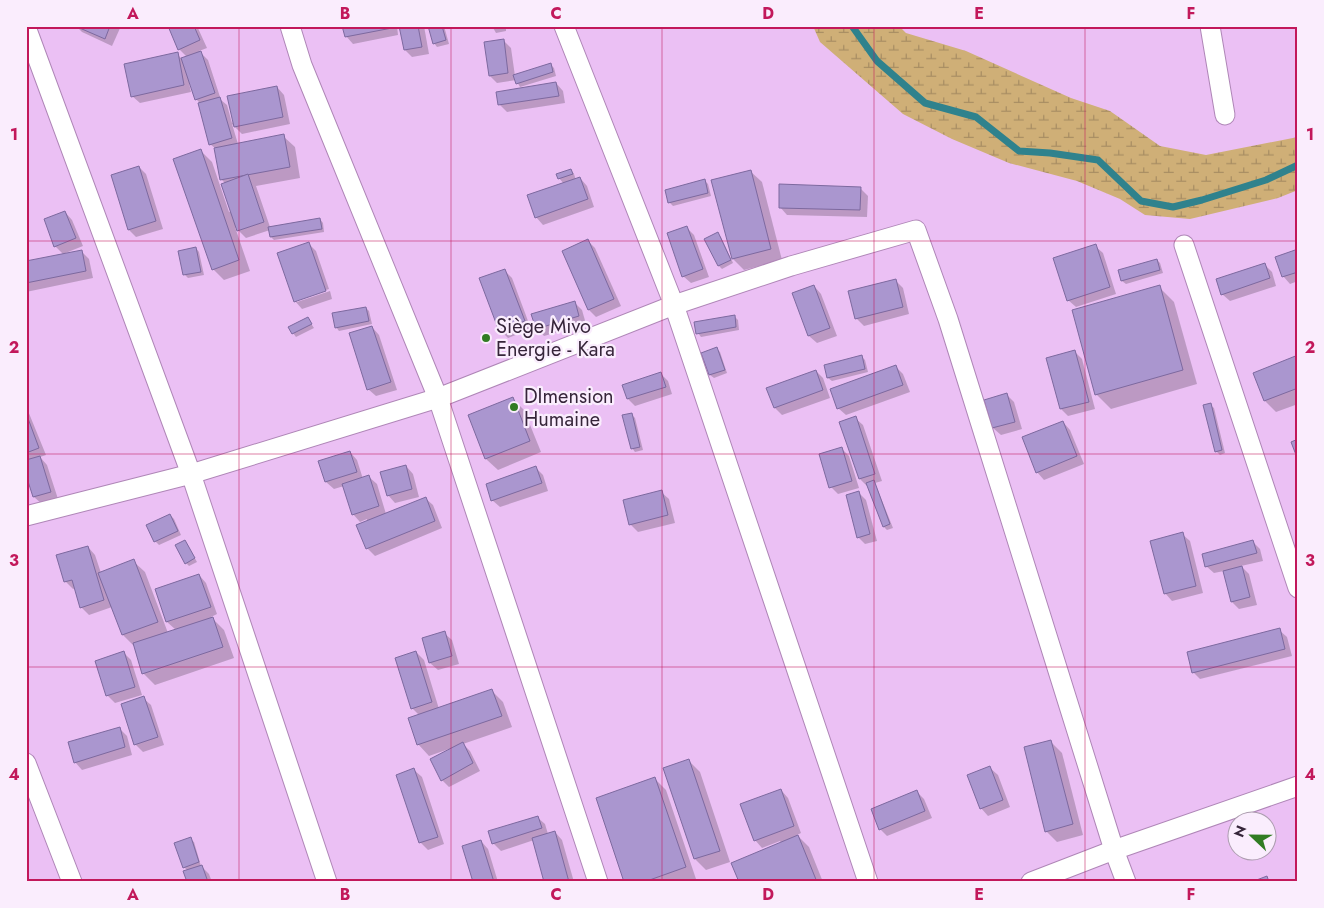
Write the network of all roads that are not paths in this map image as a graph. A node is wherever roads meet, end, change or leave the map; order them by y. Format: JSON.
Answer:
{"nodes":[{"id":1,"x":290,"y":26,"type":"edge"},
{"id":2,"x":564,"y":26,"type":"edge"},
{"id":3,"x":1210,"y":26,"type":"edge"},
{"id":4,"x":26,"y":27,"type":"edge"},
{"id":5,"x":1224,"y":115,"type":"dead end"},
{"id":6,"x":1184,"y":245,"type":"dead end"},
{"id":7,"x":674,"y":305,"type":"junction"},
{"id":8,"x":438,"y":398,"type":"junction"},
{"id":9,"x":191,"y":474,"type":"junction"},
{"id":10,"x":26,"y":516,"type":"edge"},
{"id":11,"x":1298,"y":588,"type":"edge"},
{"id":12,"x":26,"y":763,"type":"edge"},
{"id":13,"x":1298,"y":786,"type":"edge"},
{"id":14,"x":1114,"y":850,"type":"junction"},
{"id":15,"x":72,"y":882,"type":"edge"},
{"id":16,"x":327,"y":882,"type":"edge"},
{"id":17,"x":598,"y":882,"type":"edge"},
{"id":18,"x":868,"y":882,"type":"edge"},
{"id":19,"x":1031,"y":882,"type":"edge"},
{"id":20,"x":1126,"y":882,"type":"edge"}],
"edges":[{"from":1,"to":8,"type":"street"},
{"from":2,"to":7,"type":"street"},
{"from":3,"to":5,"type":"street"},
{"from":4,"to":9,"type":"street"},
{"from":6,"to":11,"type":"street"},
{"from":7,"to":8,"type":"street"},
{"from":7,"to":14,"type":"street"},
{"from":7,"to":18,"type":"street"},
{"from":8,"to":9,"type":"street"},
{"from":8,"to":17,"type":"street"},
{"from":9,"to":10,"type":"street"},
{"from":9,"to":16,"type":"street"},
{"from":12,"to":15,"type":"street"},
{"from":13,"to":14,"type":"street"},
{"from":14,"to":19,"type":"street"},
{"from":14,"to":20,"type":"street"}]}
